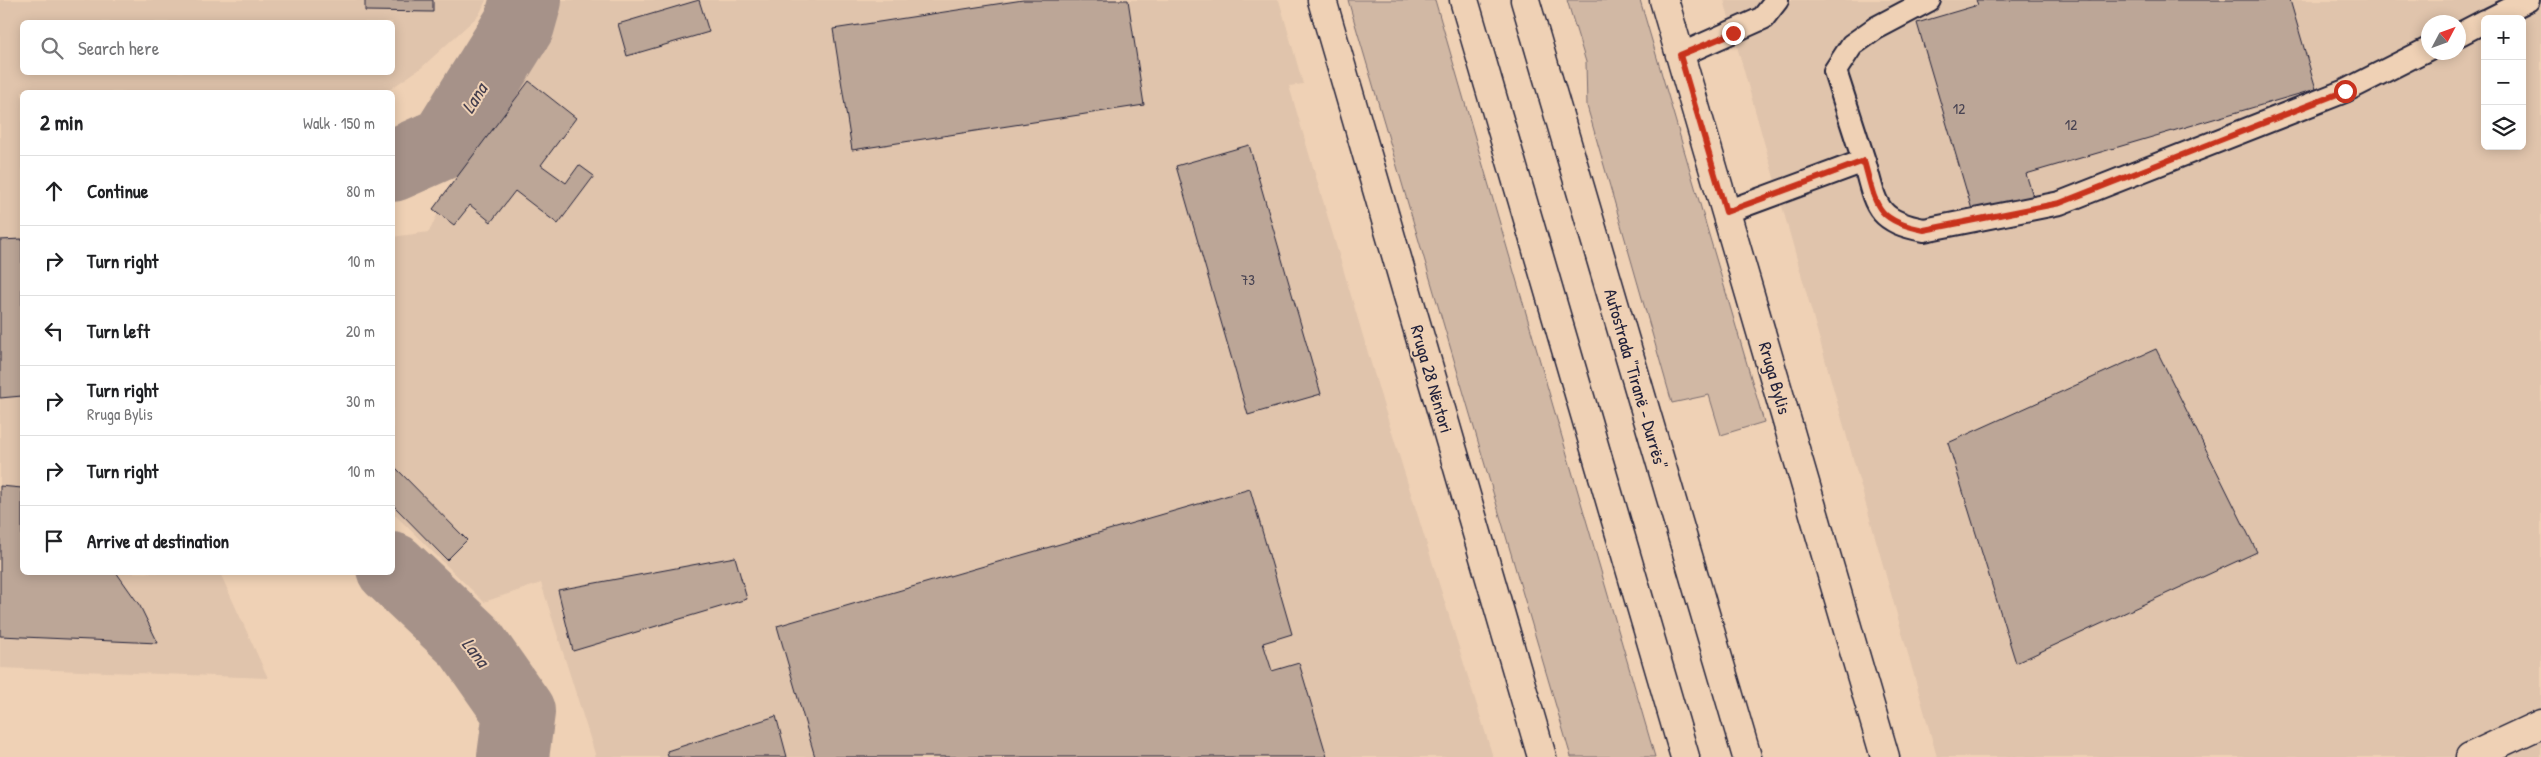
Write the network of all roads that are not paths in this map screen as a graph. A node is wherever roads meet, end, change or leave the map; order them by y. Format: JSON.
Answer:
{"nodes":[{"id":1,"x":1322,"y":0,"type":"edge"},
{"id":2,"x":1464,"y":0,"type":"edge"},
{"id":3,"x":1525,"y":0,"type":"edge"},
{"id":4,"x":1540,"y":0,"type":"edge"},
{"id":5,"x":1664,"y":0,"type":"edge"},
{"id":6,"x":1777,"y":0,"type":"edge"},
{"id":7,"x":1929,"y":0,"type":"edge"},
{"id":8,"x":2528,"y":0,"type":"edge"},
{"id":9,"x":2498,"y":15,"type":"edge"},
{"id":10,"x":2481,"y":24,"type":"edge"},
{"id":11,"x":2466,"y":30,"type":"edge"},
{"id":12,"x":2421,"y":53,"type":"edge"},
{"id":13,"x":1680,"y":55,"type":"junction"},
{"id":14,"x":1559,"y":115,"type":"junction"},
{"id":15,"x":1864,"y":161,"type":"junction"},
{"id":16,"x":1726,"y":212,"type":"junction"},
{"id":17,"x":2541,"y":724,"type":"edge"},
{"id":18,"x":1542,"y":757,"type":"edge"},
{"id":19,"x":1685,"y":757,"type":"edge"},
{"id":20,"x":1747,"y":757,"type":"edge"},
{"id":21,"x":1885,"y":757,"type":"edge"},
{"id":22,"x":2470,"y":757,"type":"edge"}],
"edges":[{"from":1,"to":18,"type":"main road","name":"Rruga 28 Nëntori"},
{"from":2,"to":19,"type":"main road"},
{"from":3,"to":14,"type":"main road","name":"Autostrada \"Tiranë - Durrës\""},
{"from":4,"to":14,"type":"main road"},
{"from":5,"to":13,"type":"main road","name":"Rruga Bylis"},
{"from":6,"to":13,"type":"lane"},
{"from":7,"to":15,"type":"lane"},
{"from":8,"to":9,"type":"lane"},
{"from":10,"to":11,"type":"lane"},
{"from":12,"to":15,"type":"lane"},
{"from":13,"to":16,"type":"main road","name":"Rruga Bylis"},
{"from":14,"to":20,"type":"main road","name":"Autostrada \"Tiranë - Durrës\""},
{"from":15,"to":16,"type":"lane"},
{"from":16,"to":21,"type":"main road","name":"Rruga Bylis"},
{"from":17,"to":22,"type":"main road"}]}
